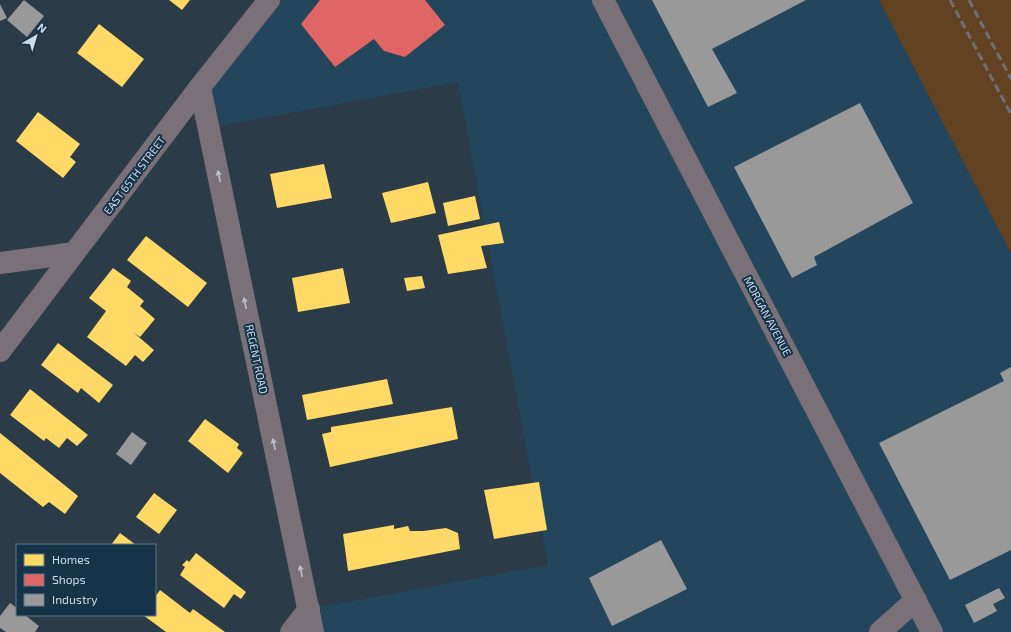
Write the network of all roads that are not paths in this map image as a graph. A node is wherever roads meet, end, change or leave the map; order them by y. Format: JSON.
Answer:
{"nodes":[{"id":1,"x":269,"y":0,"type":"edge"},
{"id":2,"x":603,"y":0,"type":"edge"},
{"id":3,"x":200,"y":87,"type":"junction"},
{"id":4,"x":74,"y":253,"type":"junction"},
{"id":5,"x":0,"y":263,"type":"edge"},
{"id":6,"x":0,"y":350,"type":"edge"},
{"id":7,"x":916,"y":600,"type":"junction"},
{"id":8,"x":309,"y":609,"type":"junction"},
{"id":9,"x":291,"y":632,"type":"edge"},
{"id":10,"x":313,"y":632,"type":"edge"},
{"id":11,"x":880,"y":632,"type":"edge"},
{"id":12,"x":932,"y":632,"type":"edge"}],
"edges":[{"from":1,"to":3,"type":"street","name":"EAST 65TH STREET"},
{"from":2,"to":7,"type":"street","name":"MORGAN AVENUE"},
{"from":3,"to":4,"type":"street","name":"EAST 65TH STREET"},
{"from":8,"to":3,"type":"street","name":"REGENT ROAD","one_way":true},
{"from":4,"to":5,"type":"street"},
{"from":4,"to":6,"type":"street","name":"EAST 65TH STREET"},
{"from":7,"to":11,"type":"street"},
{"from":7,"to":12,"type":"street","name":"MORGAN AVENUE"},
{"from":8,"to":9,"type":"street"},
{"from":8,"to":10,"type":"street","name":"REGENT ROAD"}]}
